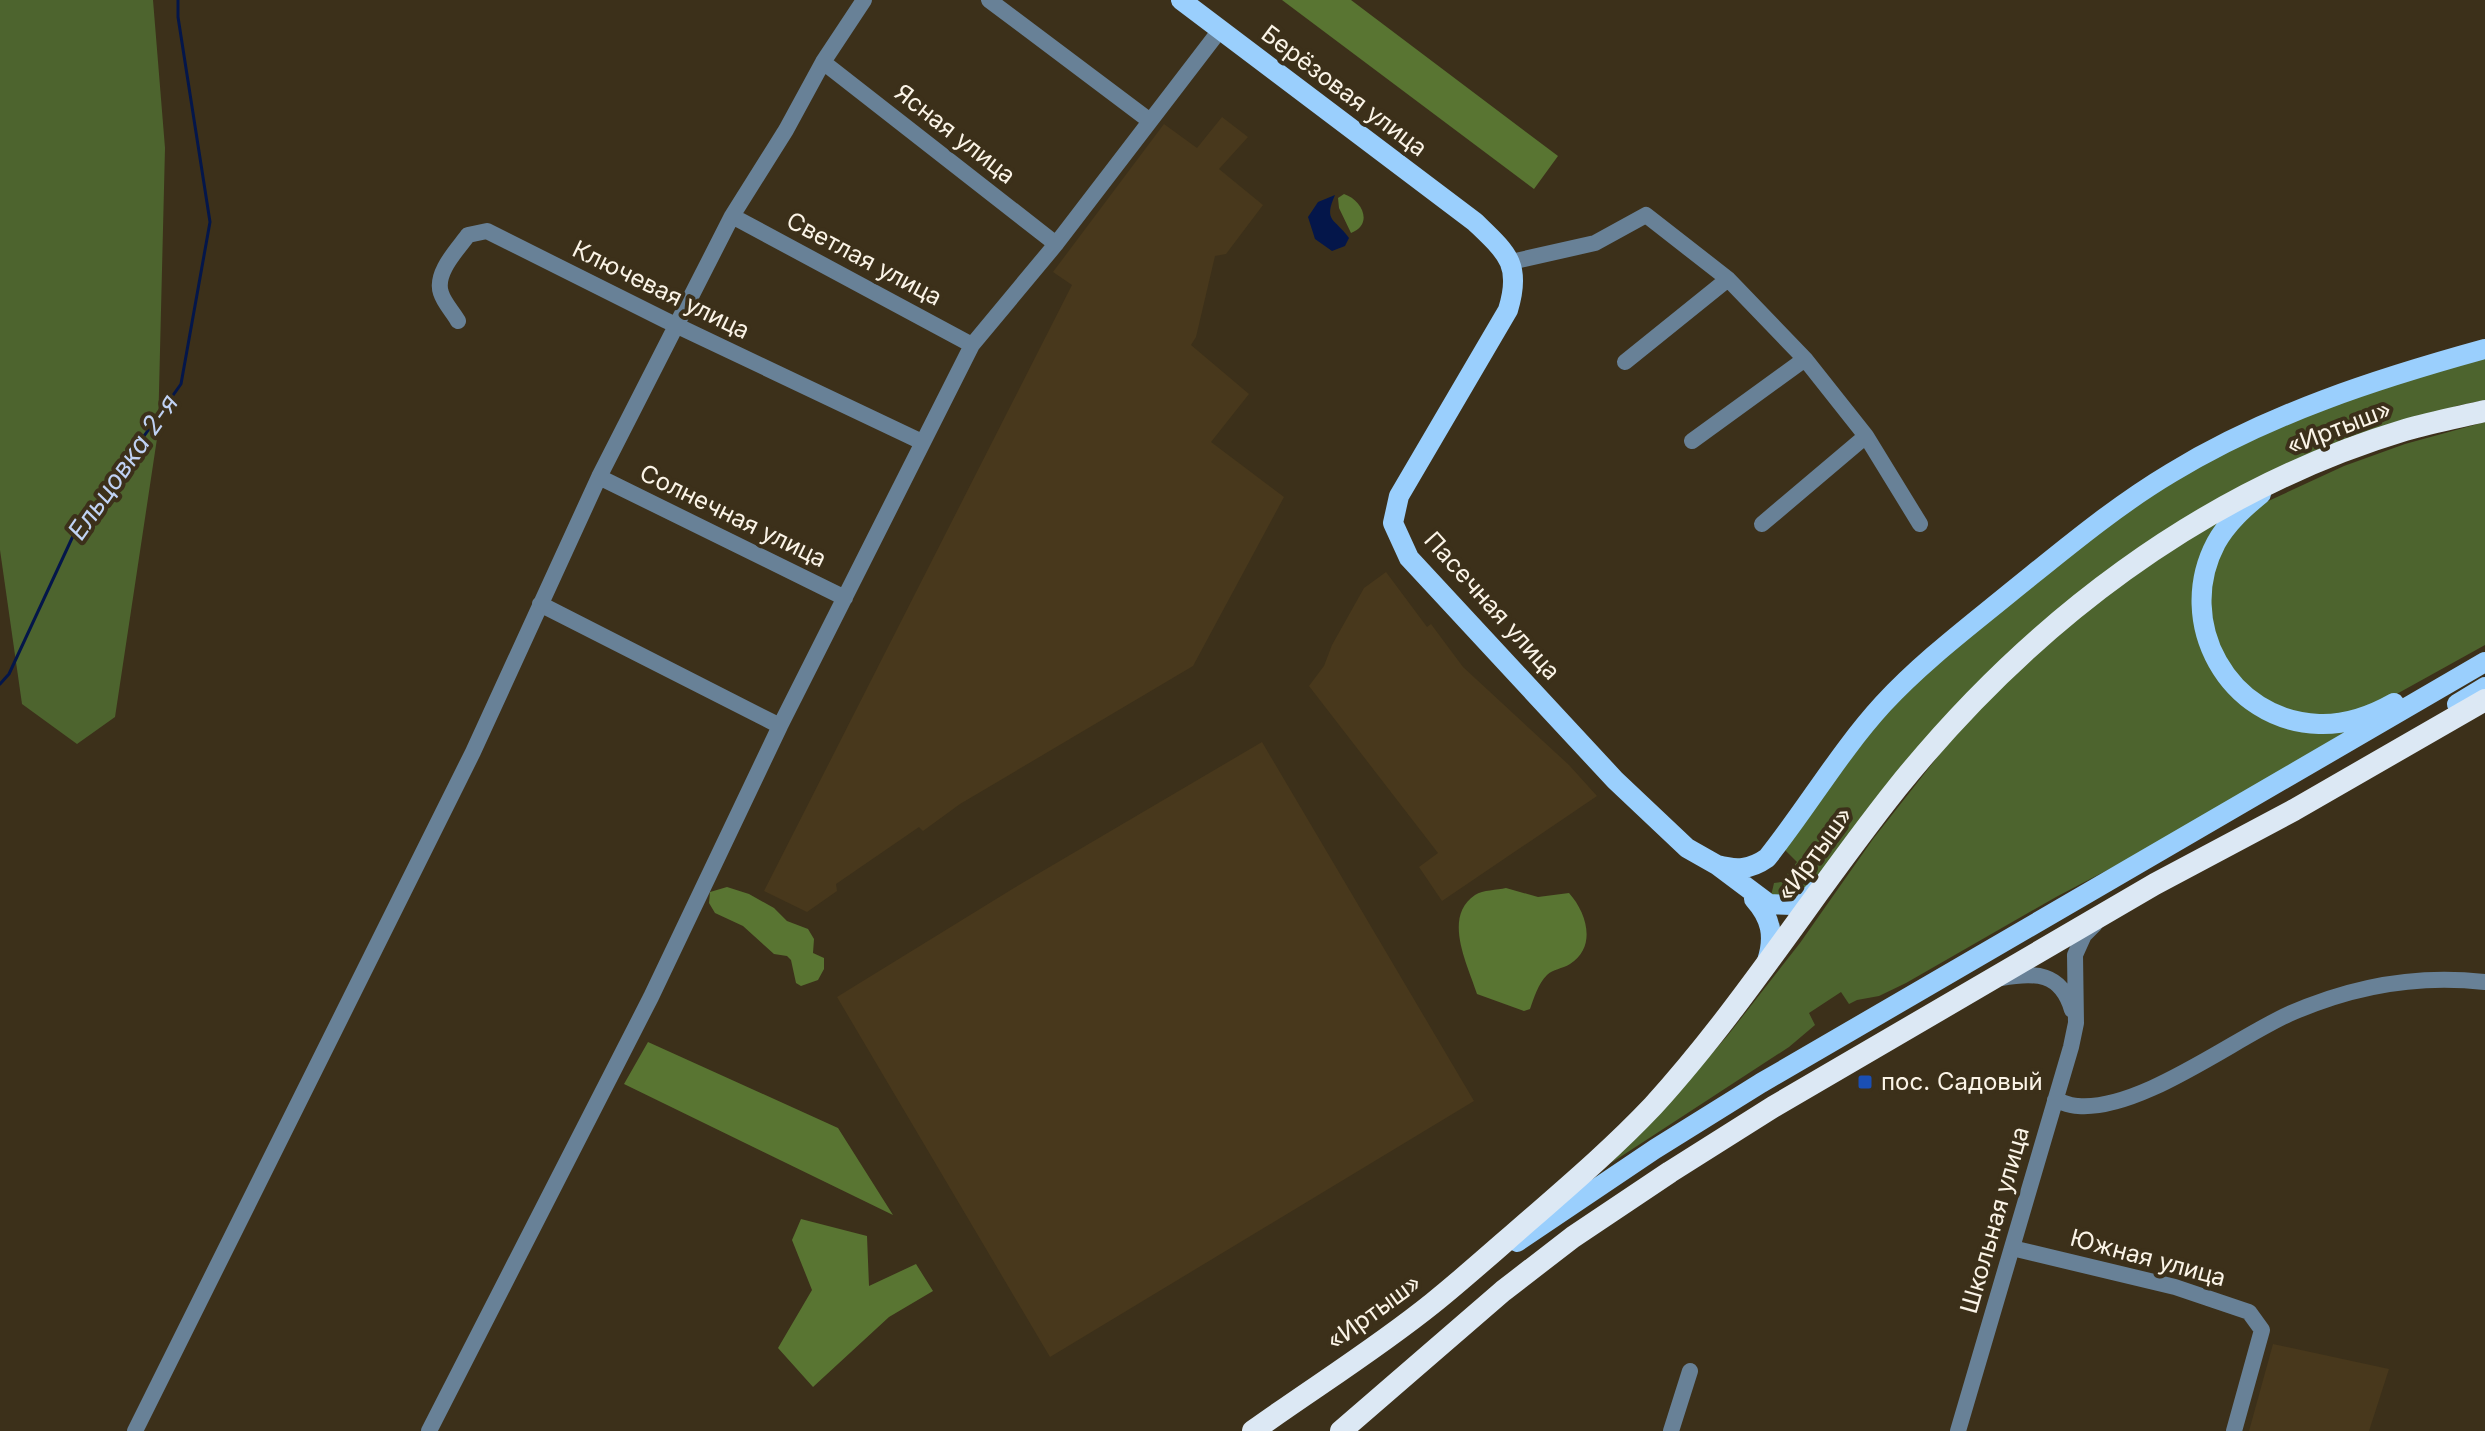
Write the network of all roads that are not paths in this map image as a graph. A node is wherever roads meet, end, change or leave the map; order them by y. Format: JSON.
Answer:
{"nodes":[{"id":1,"x":864,"y":0,"type":"edge"},
{"id":2,"x":989,"y":0,"type":"edge"},
{"id":3,"x":1181,"y":0,"type":"edge"},
{"id":4,"x":1220,"y":30,"type":"junction"},
{"id":5,"x":823,"y":62,"type":"junction"},
{"id":6,"x":1150,"y":121,"type":"junction"},
{"id":7,"x":732,"y":216,"type":"junction"},
{"id":8,"x":1056,"y":244,"type":"junction"},
{"id":9,"x":1511,"y":262,"type":"junction"},
{"id":10,"x":1728,"y":279,"type":"junction"},
{"id":11,"x":458,"y":321,"type":"dead end"},
{"id":12,"x":678,"y":324,"type":"junction"},
{"id":13,"x":972,"y":345,"type":"junction"},
{"id":14,"x":2485,"y":349,"type":"edge"},
{"id":15,"x":1805,"y":359,"type":"junction"},
{"id":16,"x":1625,"y":362,"type":"dead end"},
{"id":17,"x":2485,"y":411,"type":"edge"},
{"id":18,"x":1866,"y":436,"type":"junction"},
{"id":19,"x":1692,"y":441,"type":"dead end"},
{"id":20,"x":922,"y":442,"type":"junction"},
{"id":21,"x":599,"y":477,"type":"junction"},
{"id":22,"x":2281,"y":478,"type":"junction"},
{"id":23,"x":1762,"y":524,"type":"dead end"},
{"id":24,"x":1920,"y":524,"type":"dead end"},
{"id":25,"x":845,"y":598,"type":"junction"},
{"id":26,"x":540,"y":604,"type":"junction"},
{"id":27,"x":2485,"y":652,"type":"edge"},
{"id":28,"x":2485,"y":662,"type":"edge"},
{"id":29,"x":2485,"y":687,"type":"edge"},
{"id":30,"x":2485,"y":700,"type":"edge"},
{"id":31,"x":780,"y":726,"type":"junction"},
{"id":32,"x":1899,"y":786,"type":"junction"},
{"id":33,"x":1717,"y":865,"type":"junction"},
{"id":34,"x":2155,"y":884,"type":"junction"},
{"id":35,"x":1743,"y":887,"type":"junction"},
{"id":36,"x":2111,"y":909,"type":"junction"},
{"id":37,"x":1763,"y":969,"type":"junction"},
{"id":38,"x":1992,"y":980,"type":"junction"},
{"id":39,"x":2485,"y":982,"type":"edge"},
{"id":40,"x":2076,"y":1023,"type":"junction"},
{"id":41,"x":2055,"y":1100,"type":"junction"},
{"id":42,"x":2012,"y":1248,"type":"junction"},
{"id":43,"x":1432,"y":1304,"type":"junction"},
{"id":44,"x":1690,"y":1371,"type":"dead end"},
{"id":45,"x":135,"y":1431,"type":"edge"},
{"id":46,"x":429,"y":1431,"type":"edge"},
{"id":47,"x":1253,"y":1431,"type":"edge"},
{"id":48,"x":1341,"y":1431,"type":"edge"},
{"id":49,"x":1671,"y":1431,"type":"edge"},
{"id":50,"x":1958,"y":1431,"type":"edge"},
{"id":51,"x":2234,"y":1431,"type":"edge"}],
"edges":[{"from":1,"to":5,"type":"street"},
{"from":2,"to":6,"type":"street"},
{"from":3,"to":4,"type":"main road","name":"Берёзовая улица"},
{"from":4,"to":6,"type":"street"},
{"from":4,"to":9,"type":"main road","name":"Берёзовая улица"},
{"from":5,"to":7,"type":"street"},
{"from":5,"to":8,"type":"street","name":"Ясная улица"},
{"from":6,"to":8,"type":"street"},
{"from":7,"to":12,"type":"street"},
{"from":7,"to":13,"type":"street","name":"Светлая улица"},
{"from":8,"to":13,"type":"street"},
{"from":9,"to":10,"type":"street"},
{"from":9,"to":33,"type":"main road","name":"Пасечная улица"},
{"from":10,"to":15,"type":"street"},
{"from":10,"to":16,"type":"street"},
{"from":11,"to":12,"type":"street","name":"Ключевая улица"},
{"from":12,"to":20,"type":"street","name":"Ключевая улица"},
{"from":12,"to":21,"type":"street"},
{"from":13,"to":20,"type":"street"},
{"from":14,"to":33,"type":"main road"},
{"from":15,"to":18,"type":"street"},
{"from":15,"to":19,"type":"street"},
{"from":17,"to":22,"type":"highway","name":"«Иртыш»"},
{"from":18,"to":23,"type":"street"},
{"from":18,"to":24,"type":"street"},
{"from":20,"to":25,"type":"street"},
{"from":21,"to":25,"type":"street","name":"Солнечная улица"},
{"from":21,"to":26,"type":"street"},
{"from":22,"to":27,"type":"main road"},
{"from":22,"to":32,"type":"highway","name":"«Иртыш»"},
{"from":25,"to":31,"type":"street"},
{"from":26,"to":31,"type":"street"},
{"from":26,"to":45,"type":"street"},
{"from":28,"to":43,"type":"main road"},
{"from":29,"to":34,"type":"main road"},
{"from":30,"to":34,"type":"highway"},
{"from":31,"to":46,"type":"street"},
{"from":32,"to":35,"type":"main road"},
{"from":32,"to":37,"type":"highway","name":"«Иртыш»"},
{"from":33,"to":35,"type":"main road","name":"Пасечная улица"},
{"from":34,"to":36,"type":"highway"},
{"from":35,"to":37,"type":"main road"},
{"from":36,"to":38,"type":"highway"},
{"from":36,"to":40,"type":"street","name":"Школьная улица"},
{"from":37,"to":43,"type":"highway","name":"«Иртыш»"},
{"from":38,"to":40,"type":"street"},
{"from":38,"to":48,"type":"highway"},
{"from":39,"to":41,"type":"street"},
{"from":40,"to":41,"type":"street","name":"Школьная улица"},
{"from":41,"to":42,"type":"street","name":"Школьная улица"},
{"from":42,"to":50,"type":"street","name":"Школьная улица"},
{"from":42,"to":51,"type":"street","name":"Южная улица"},
{"from":43,"to":47,"type":"highway","name":"«Иртыш»"},
{"from":44,"to":49,"type":"street"}]}
